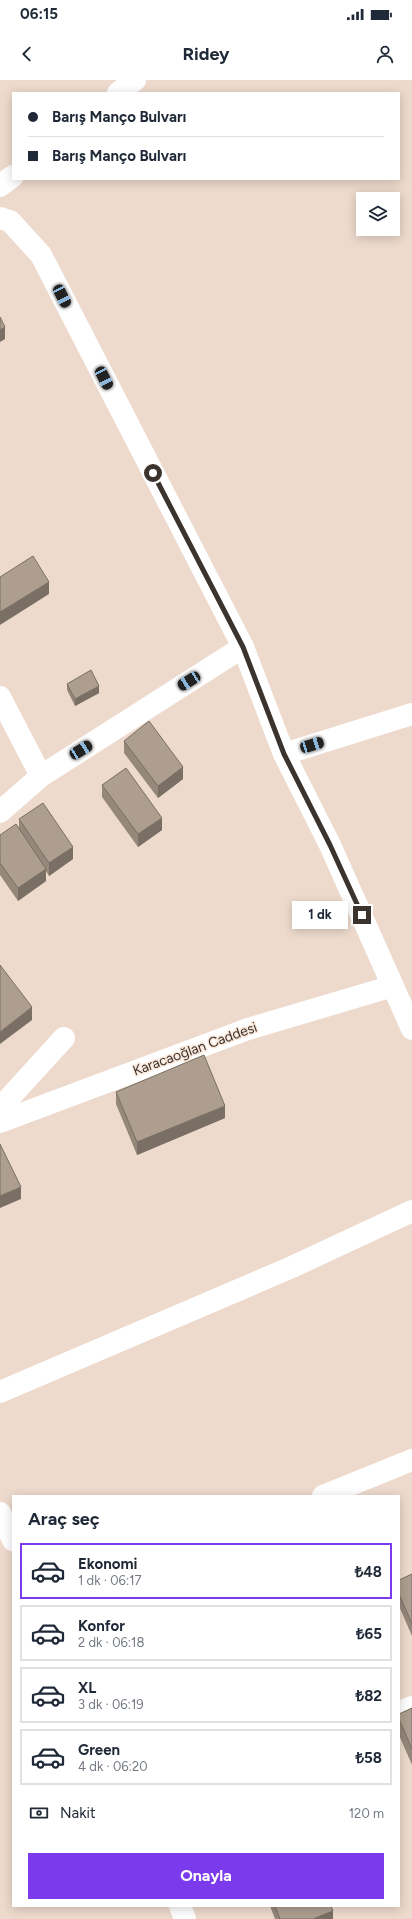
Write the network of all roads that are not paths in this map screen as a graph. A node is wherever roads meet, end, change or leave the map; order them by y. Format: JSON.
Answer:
{"nodes":[{"id":1,"x":135,"y":80,"type":"edge"},
{"id":2,"x":119,"y":92,"type":"edge"},
{"id":3,"x":12,"y":177,"type":"edge"},
{"id":4,"x":0,"y":186,"type":"edge"},
{"id":5,"x":0,"y":218,"type":"edge"},
{"id":6,"x":243,"y":647,"type":"junction"},
{"id":7,"x":0,"y":697,"type":"edge"},
{"id":8,"x":412,"y":714,"type":"edge"},
{"id":9,"x":284,"y":754,"type":"junction"},
{"id":10,"x":41,"y":776,"type":"junction"},
{"id":11,"x":0,"y":812,"type":"edge"},
{"id":12,"x":393,"y":986,"type":"junction"},
{"id":13,"x":412,"y":1029,"type":"edge"},
{"id":14,"x":64,"y":1038,"type":"dead end"},
{"id":15,"x":0,"y":1108,"type":"edge"},
{"id":16,"x":0,"y":1122,"type":"edge"},
{"id":17,"x":412,"y":1211,"type":"edge"},
{"id":18,"x":0,"y":1392,"type":"edge"},
{"id":19,"x":412,"y":1460,"type":"edge"},
{"id":20,"x":326,"y":1495,"type":"edge"},
{"id":21,"x":0,"y":1513,"type":"edge"},
{"id":22,"x":12,"y":1538,"type":"edge"},
{"id":23,"x":412,"y":1707,"type":"edge"},
{"id":24,"x":400,"y":1712,"type":"edge"},
{"id":25,"x":180,"y":1907,"type":"edge"},
{"id":26,"x":185,"y":1919,"type":"edge"}],
"edges":[{"from":1,"to":2,"type":"street"},
{"from":3,"to":4,"type":"street"},
{"from":5,"to":6,"type":"street"},
{"from":6,"to":9,"type":"street"},
{"from":6,"to":10,"type":"street"},
{"from":7,"to":10,"type":"street"},
{"from":8,"to":9,"type":"street"},
{"from":9,"to":12,"type":"street"},
{"from":10,"to":11,"type":"street"},
{"from":12,"to":13,"type":"street"},
{"from":12,"to":16,"type":"street","name":"Karacaoğlan Caddesi"},
{"from":14,"to":15,"type":"street"},
{"from":17,"to":18,"type":"street"},
{"from":19,"to":20,"type":"street"},
{"from":21,"to":22,"type":"street"},
{"from":23,"to":24,"type":"street"},
{"from":25,"to":26,"type":"street"}]}
